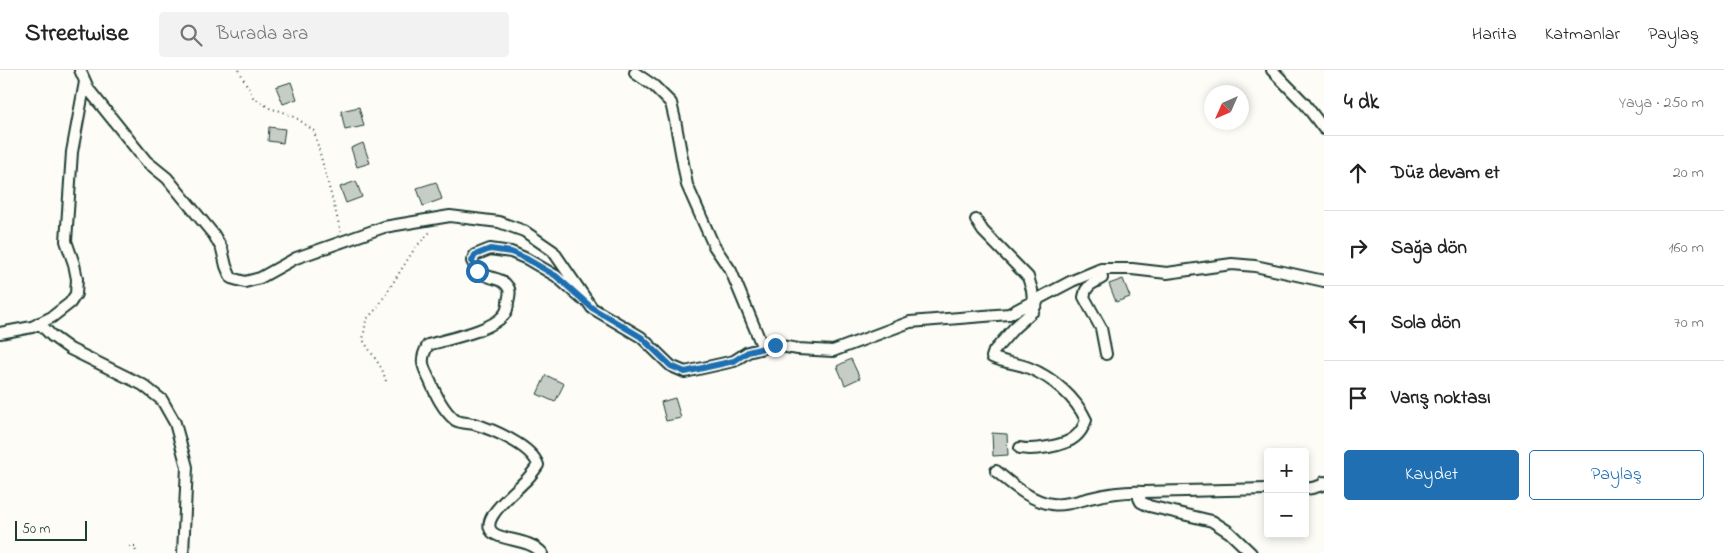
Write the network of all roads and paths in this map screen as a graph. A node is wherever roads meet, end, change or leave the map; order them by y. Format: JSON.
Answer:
{"nodes":[{"id":1,"x":80,"y":70,"type":"edge"},
{"id":2,"x":239,"y":70,"type":"edge"},
{"id":3,"x":1272,"y":70,"type":"edge"},
{"id":4,"x":635,"y":74,"type":"dead end"},
{"id":5,"x":86,"y":82,"type":"junction"},
{"id":6,"x":1324,"y":129,"type":"edge"},
{"id":7,"x":450,"y":216,"type":"junction"},
{"id":8,"x":976,"y":220,"type":"dead end"},
{"id":9,"x":345,"y":241,"type":"junction"},
{"id":10,"x":1101,"y":269,"type":"junction"},
{"id":11,"x":1324,"y":282,"type":"edge"},
{"id":12,"x":1036,"y":300,"type":"junction"},
{"id":13,"x":592,"y":308,"type":"junction"},
{"id":14,"x":39,"y":323,"type":"junction"},
{"id":15,"x":0,"y":333,"type":"edge"},
{"id":16,"x":763,"y":348,"type":"junction"},
{"id":17,"x":1106,"y":354,"type":"dead end"},
{"id":18,"x":386,"y":381,"type":"dead end"},
{"id":19,"x":1020,"y":448,"type":"dead end"},
{"id":20,"x":996,"y":471,"type":"dead end"},
{"id":21,"x":1324,"y":482,"type":"edge"},
{"id":22,"x":1309,"y":488,"type":"edge"},
{"id":23,"x":1264,"y":489,"type":"edge"},
{"id":24,"x":1143,"y":492,"type":"junction"},
{"id":25,"x":129,"y":546,"type":"dead end"},
{"id":26,"x":136,"y":553,"type":"edge"},
{"id":27,"x":183,"y":553,"type":"edge"},
{"id":28,"x":542,"y":553,"type":"edge"},
{"id":29,"x":1251,"y":553,"type":"edge"}],
"edges":[{"from":1,"to":5,"type":"street"},
{"from":2,"to":9,"type":"path"},
{"from":3,"to":6,"type":"street"},
{"from":4,"to":16,"type":"street"},
{"from":5,"to":9,"type":"street"},
{"from":5,"to":14,"type":"street"},
{"from":7,"to":9,"type":"street"},
{"from":7,"to":13,"type":"street"},
{"from":7,"to":18,"type":"path"},
{"from":8,"to":12,"type":"street"},
{"from":10,"to":11,"type":"street"},
{"from":10,"to":12,"type":"street"},
{"from":10,"to":17,"type":"street"},
{"from":12,"to":16,"type":"street"},
{"from":12,"to":19,"type":"street"},
{"from":13,"to":16,"type":"street"},
{"from":13,"to":28,"type":"street"},
{"from":14,"to":15,"type":"street"},
{"from":14,"to":27,"type":"street"},
{"from":20,"to":24,"type":"street"},
{"from":21,"to":22,"type":"street"},
{"from":23,"to":24,"type":"street"},
{"from":24,"to":29,"type":"street"},
{"from":25,"to":26,"type":"path"}]}
